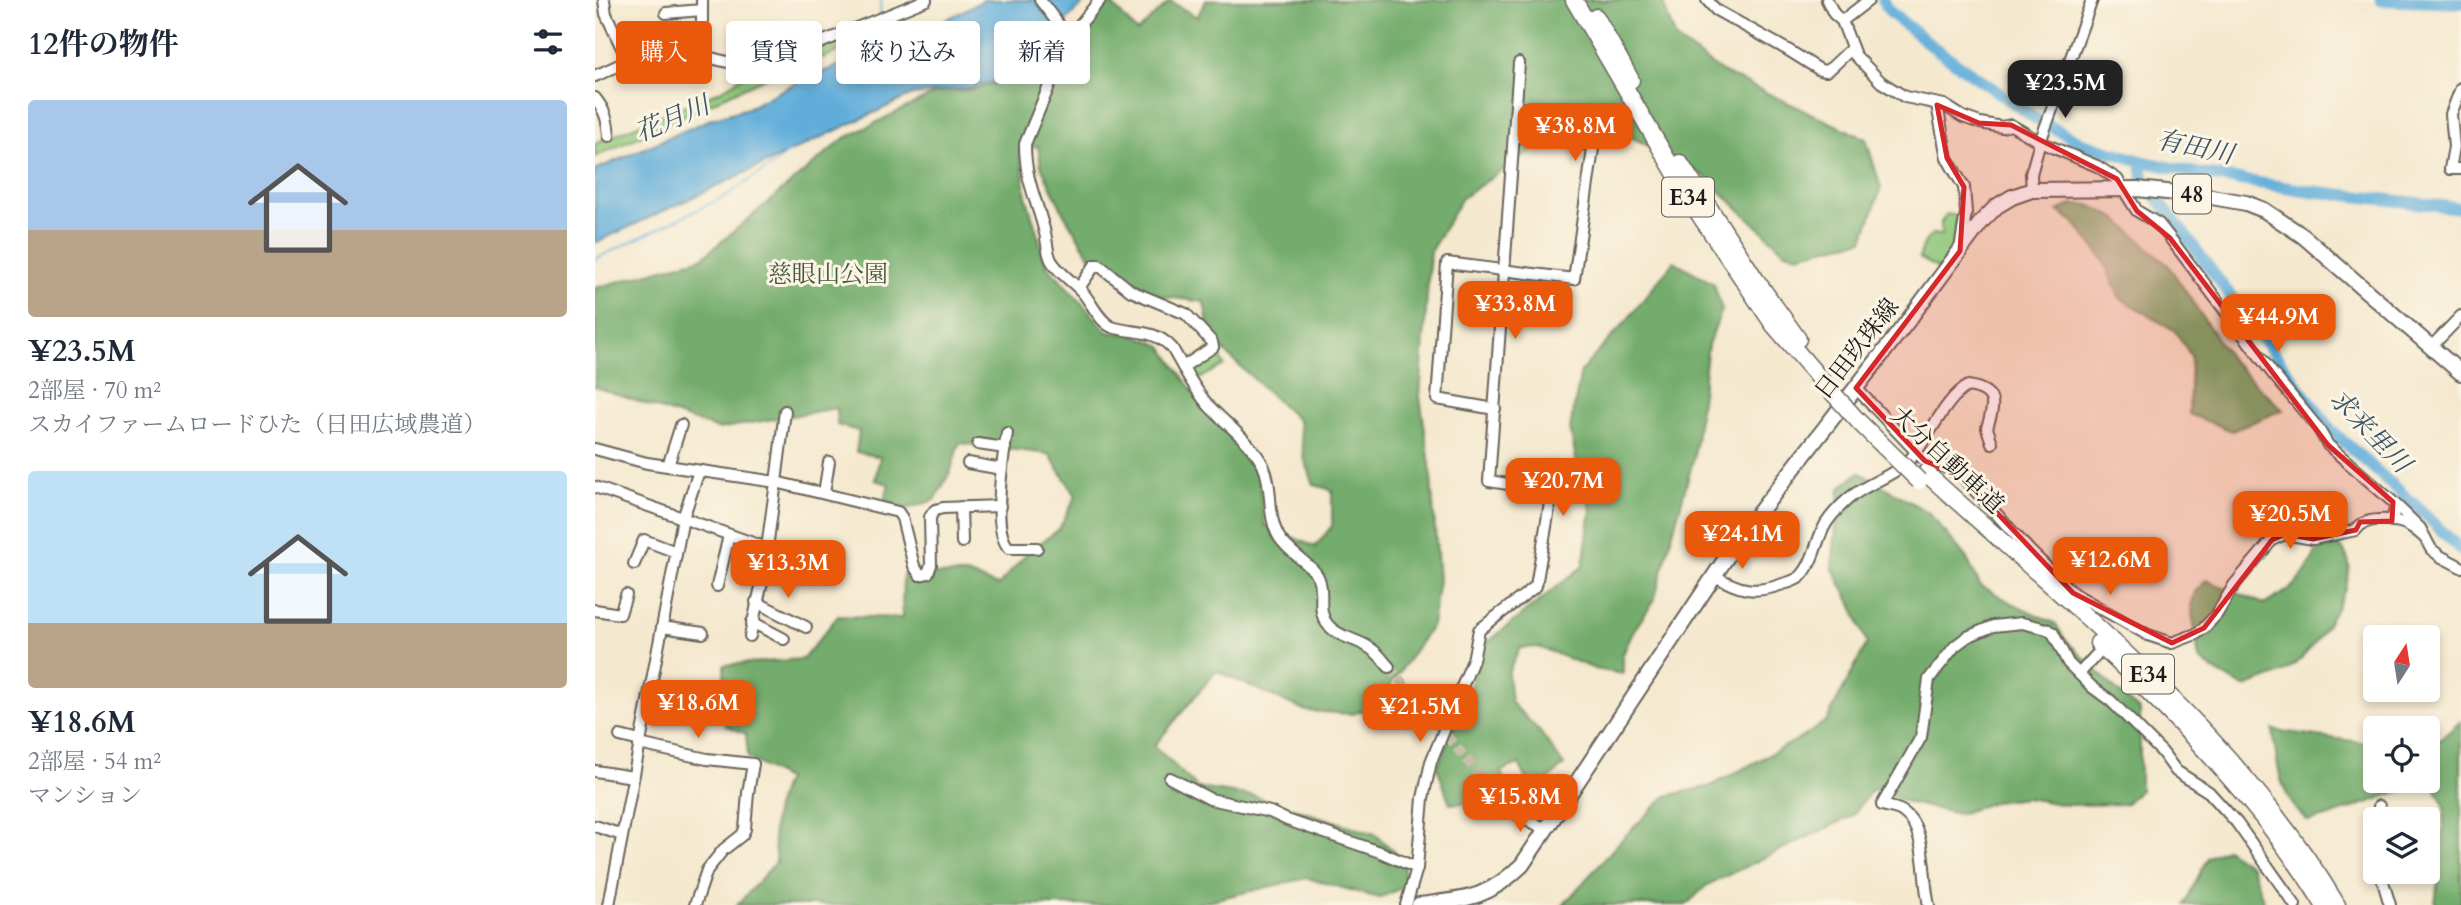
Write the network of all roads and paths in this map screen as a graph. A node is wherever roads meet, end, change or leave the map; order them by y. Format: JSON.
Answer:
{"nodes":[{"id":1,"x":604,"y":0,"type":"edge"},
{"id":2,"x":926,"y":0,"type":"edge"},
{"id":3,"x":1040,"y":0,"type":"edge"},
{"id":4,"x":1100,"y":0,"type":"edge"},
{"id":5,"x":1574,"y":0,"type":"edge"},
{"id":6,"x":1586,"y":0,"type":"edge"},
{"id":7,"x":1707,"y":0,"type":"edge"},
{"id":8,"x":1826,"y":0,"type":"edge"},
{"id":9,"x":2092,"y":0,"type":"edge"},
{"id":10,"x":1868,"y":1,"type":"edge"},
{"id":11,"x":702,"y":5,"type":"edge"},
{"id":12,"x":666,"y":13,"type":"dead end"},
{"id":13,"x":1056,"y":21,"type":"edge"},
{"id":14,"x":1083,"y":21,"type":"edge"},
{"id":15,"x":1842,"y":21,"type":"junction"},
{"id":16,"x":616,"y":35,"type":"edge"},
{"id":17,"x":1851,"y":49,"type":"junction"},
{"id":18,"x":712,"y":59,"type":"edge"},
{"id":19,"x":1519,"y":63,"type":"dead end"},
{"id":20,"x":616,"y":66,"type":"edge"},
{"id":21,"x":595,"y":76,"type":"edge"},
{"id":22,"x":1050,"y":84,"type":"edge"},
{"id":23,"x":2461,"y":88,"type":"edge"},
{"id":24,"x":595,"y":98,"type":"edge"},
{"id":25,"x":1937,"y":104,"type":"junction"},
{"id":26,"x":1515,"y":130,"type":"junction"},
{"id":27,"x":609,"y":136,"type":"dead end"},
{"id":28,"x":2040,"y":142,"type":"junction"},
{"id":29,"x":2461,"y":169,"type":"edge"},
{"id":30,"x":2130,"y":189,"type":"junction"},
{"id":31,"x":2032,"y":190,"type":"junction"},
{"id":32,"x":1960,"y":251,"type":"junction"},
{"id":33,"x":1505,"y":271,"type":"junction"},
{"id":34,"x":1079,"y":288,"type":"junction"},
{"id":35,"x":2461,"y":316,"type":"edge"},
{"id":36,"x":2432,"y":346,"type":"junction"},
{"id":37,"x":1183,"y":367,"type":"junction"},
{"id":38,"x":2461,"y":373,"type":"edge"},
{"id":39,"x":1826,"y":378,"type":"junction"},
{"id":40,"x":1856,"y":388,"type":"junction"},
{"id":41,"x":1495,"y":409,"type":"junction"},
{"id":42,"x":785,"y":411,"type":"dead end"},
{"id":43,"x":681,"y":425,"type":"dead end"},
{"id":44,"x":1007,"y":433,"type":"dead end"},
{"id":45,"x":978,"y":443,"type":"dead end"},
{"id":46,"x":1992,"y":443,"type":"dead end"},
{"id":47,"x":1005,"y":448,"type":"junction"},
{"id":48,"x":595,"y":449,"type":"edge"},
{"id":49,"x":1916,"y":452,"type":"junction"},
{"id":50,"x":829,"y":462,"type":"dead end"},
{"id":51,"x":968,"y":463,"type":"dead end"},
{"id":52,"x":668,"y":466,"type":"junction"},
{"id":53,"x":1002,"y":468,"type":"junction"},
{"id":54,"x":699,"y":471,"type":"junction"},
{"id":55,"x":1922,"y":477,"type":"junction"},
{"id":56,"x":776,"y":482,"type":"junction"},
{"id":57,"x":595,"y":487,"type":"edge"},
{"id":58,"x":824,"y":493,"type":"junction"},
{"id":59,"x":2393,"y":502,"type":"junction"},
{"id":60,"x":1000,"y":506,"type":"junction"},
{"id":61,"x":961,"y":508,"type":"junction"},
{"id":62,"x":683,"y":518,"type":"junction"},
{"id":63,"x":2392,"y":521,"type":"junction"},
{"id":64,"x":729,"y":535,"type":"junction"},
{"id":65,"x":2425,"y":538,"type":"junction"},
{"id":66,"x":962,"y":542,"type":"dead end"},
{"id":67,"x":767,"y":548,"type":"junction"},
{"id":68,"x":1037,"y":548,"type":"dead end"},
{"id":69,"x":676,"y":552,"type":"junction"},
{"id":70,"x":635,"y":564,"type":"dead end"},
{"id":71,"x":2461,"y":567,"type":"edge"},
{"id":72,"x":1715,"y":576,"type":"junction"},
{"id":73,"x":717,"y":586,"type":"dead end"},
{"id":74,"x":626,"y":595,"type":"dead end"},
{"id":75,"x":756,"y":602,"type":"junction"},
{"id":76,"x":595,"y":610,"type":"edge"},
{"id":77,"x":752,"y":622,"type":"junction"},
{"id":78,"x":662,"y":626,"type":"junction"},
{"id":79,"x":806,"y":627,"type":"dead end"},
{"id":80,"x":2133,"y":627,"type":"junction"},
{"id":81,"x":703,"y":633,"type":"dead end"},
{"id":82,"x":2122,"y":634,"type":"dead end"},
{"id":83,"x":750,"y":636,"type":"dead end"},
{"id":84,"x":783,"y":639,"type":"dead end"},
{"id":85,"x":2096,"y":655,"type":"dead end"},
{"id":86,"x":1389,"y":667,"type":"tunnel mouth"},
{"id":87,"x":2079,"y":674,"type":"junction"},
{"id":88,"x":620,"y":736,"type":"dead end"},
{"id":89,"x":640,"y":742,"type":"junction"},
{"id":90,"x":595,"y":771,"type":"edge"},
{"id":91,"x":633,"y":777,"type":"junction"},
{"id":92,"x":1170,"y":778,"type":"dead end"},
{"id":93,"x":1509,"y":810,"type":"tunnel mouth"},
{"id":94,"x":595,"y":826,"type":"edge"},
{"id":95,"x":1547,"y":830,"type":"junction"},
{"id":96,"x":622,"y":835,"type":"junction"},
{"id":97,"x":1415,"y":873,"type":"junction"},
{"id":98,"x":2384,"y":884,"type":"edge"},
{"id":99,"x":608,"y":905,"type":"edge"},
{"id":100,"x":695,"y":905,"type":"edge"},
{"id":101,"x":1406,"y":905,"type":"edge"},
{"id":102,"x":1419,"y":905,"type":"edge"},
{"id":103,"x":1929,"y":905,"type":"edge"},
{"id":104,"x":2295,"y":905,"type":"edge"},
{"id":105,"x":2324,"y":905,"type":"edge"},
{"id":106,"x":2337,"y":905,"type":"edge"},
{"id":107,"x":2390,"y":905,"type":"edge"}],
"edges":[{"from":1,"to":16,"type":"street"},
{"from":2,"to":18,"type":"street"},
{"from":3,"to":13,"type":"street"},
{"from":4,"to":14,"type":"street"},
{"from":5,"to":39,"type":"highway","name":"大分自動車道","number":"E34"},
{"from":6,"to":39,"type":"highway","name":"大分自動車道","number":"E34"},
{"from":7,"to":17,"type":"street"},
{"from":8,"to":15,"type":"street"},
{"from":9,"to":28,"type":"street"},
{"from":10,"to":15,"type":"street"},
{"from":11,"to":12,"type":"street"},
{"from":15,"to":17,"type":"street"},
{"from":17,"to":25,"type":"street"},
{"from":19,"to":26,"type":"street"},
{"from":20,"to":21,"type":"street"},
{"from":22,"to":34,"type":"street"},
{"from":23,"to":29,"type":"street"},
{"from":24,"to":27,"type":"street"},
{"from":25,"to":28,"type":"street"},
{"from":25,"to":32,"type":"street"},
{"from":26,"to":33,"type":"street"},
{"from":26,"to":33,"type":"street"},
{"from":28,"to":30,"type":"street"},
{"from":28,"to":31,"type":"street"},
{"from":30,"to":31,"type":"main road","name":"日田玖珠線","number":"48"},
{"from":30,"to":36,"type":"main road","name":"日田玖珠線","number":"48"},
{"from":30,"to":59,"type":"street"},
{"from":31,"to":32,"type":"main road","name":"日田玖珠線","number":"48"},
{"from":32,"to":40,"type":"main road","name":"日田玖珠線","number":"48"},
{"from":33,"to":41,"type":"street"},
{"from":33,"to":41,"type":"street"},
{"from":34,"to":37,"type":"street"},
{"from":34,"to":37,"type":"street"},
{"from":35,"to":36,"type":"street"},
{"from":36,"to":38,"type":"main road","name":"日田玖珠線","number":"48"},
{"from":37,"to":86,"type":"street"},
{"from":39,"to":55,"type":"highway","name":"大分自動車道","number":"E34"},
{"from":40,"to":49,"type":"street"},
{"from":40,"to":72,"type":"main road","name":"日田玖珠線","number":"48"},
{"from":41,"to":97,"type":"street"},
{"from":42,"to":56,"type":"street"},
{"from":43,"to":52,"type":"street"},
{"from":44,"to":47,"type":"street"},
{"from":45,"to":47,"type":"street"},
{"from":46,"to":49,"type":"street"},
{"from":47,"to":53,"type":"street"},
{"from":48,"to":52,"type":"street"},
{"from":49,"to":72,"type":"street"},
{"from":49,"to":80,"type":"street"},
{"from":50,"to":58,"type":"street"},
{"from":51,"to":53,"type":"street"},
{"from":52,"to":54,"type":"street"},
{"from":53,"to":60,"type":"street"},
{"from":54,"to":56,"type":"street"},
{"from":54,"to":62,"type":"street"},
{"from":55,"to":105,"type":"highway","name":"大分自動車道","number":"E34"},
{"from":55,"to":106,"type":"highway","name":"大分自動車道","number":"E34"},
{"from":56,"to":58,"type":"street"},
{"from":56,"to":67,"type":"street"},
{"from":57,"to":62,"type":"street"},
{"from":58,"to":61,"type":"street"},
{"from":59,"to":63,"type":"street"},
{"from":59,"to":65,"type":"street"},
{"from":60,"to":61,"type":"street"},
{"from":60,"to":68,"type":"street"},
{"from":61,"to":66,"type":"street"},
{"from":62,"to":64,"type":"street"},
{"from":62,"to":69,"type":"street"},
{"from":63,"to":65,"type":"street"},
{"from":63,"to":80,"type":"street"},
{"from":64,"to":67,"type":"street"},
{"from":64,"to":73,"type":"street"},
{"from":65,"to":71,"type":"street"},
{"from":67,"to":75,"type":"street"},
{"from":69,"to":70,"type":"street"},
{"from":69,"to":78,"type":"street"},
{"from":72,"to":95,"type":"main road","name":"日田玖珠線","number":"48"},
{"from":74,"to":76,"type":"street"},
{"from":75,"to":77,"type":"street"},
{"from":75,"to":79,"type":"street"},
{"from":77,"to":83,"type":"street"},
{"from":77,"to":84,"type":"street"},
{"from":78,"to":81,"type":"street"},
{"from":78,"to":89,"type":"street"},
{"from":80,"to":82,"type":"street"},
{"from":85,"to":87,"type":"street"},
{"from":87,"to":103,"type":"street"},
{"from":87,"to":104,"type":"street"},
{"from":88,"to":89,"type":"street"},
{"from":89,"to":91,"type":"street"},
{"from":89,"to":100,"type":"street"},
{"from":90,"to":91,"type":"street"},
{"from":91,"to":96,"type":"street"},
{"from":92,"to":97,"type":"street"},
{"from":93,"to":95,"type":"street"},
{"from":94,"to":96,"type":"street"},
{"from":95,"to":102,"type":"main road","name":"日田玖珠線","number":"48"},
{"from":96,"to":99,"type":"street"},
{"from":97,"to":101,"type":"street"},
{"from":98,"to":107,"type":"street"}]}
